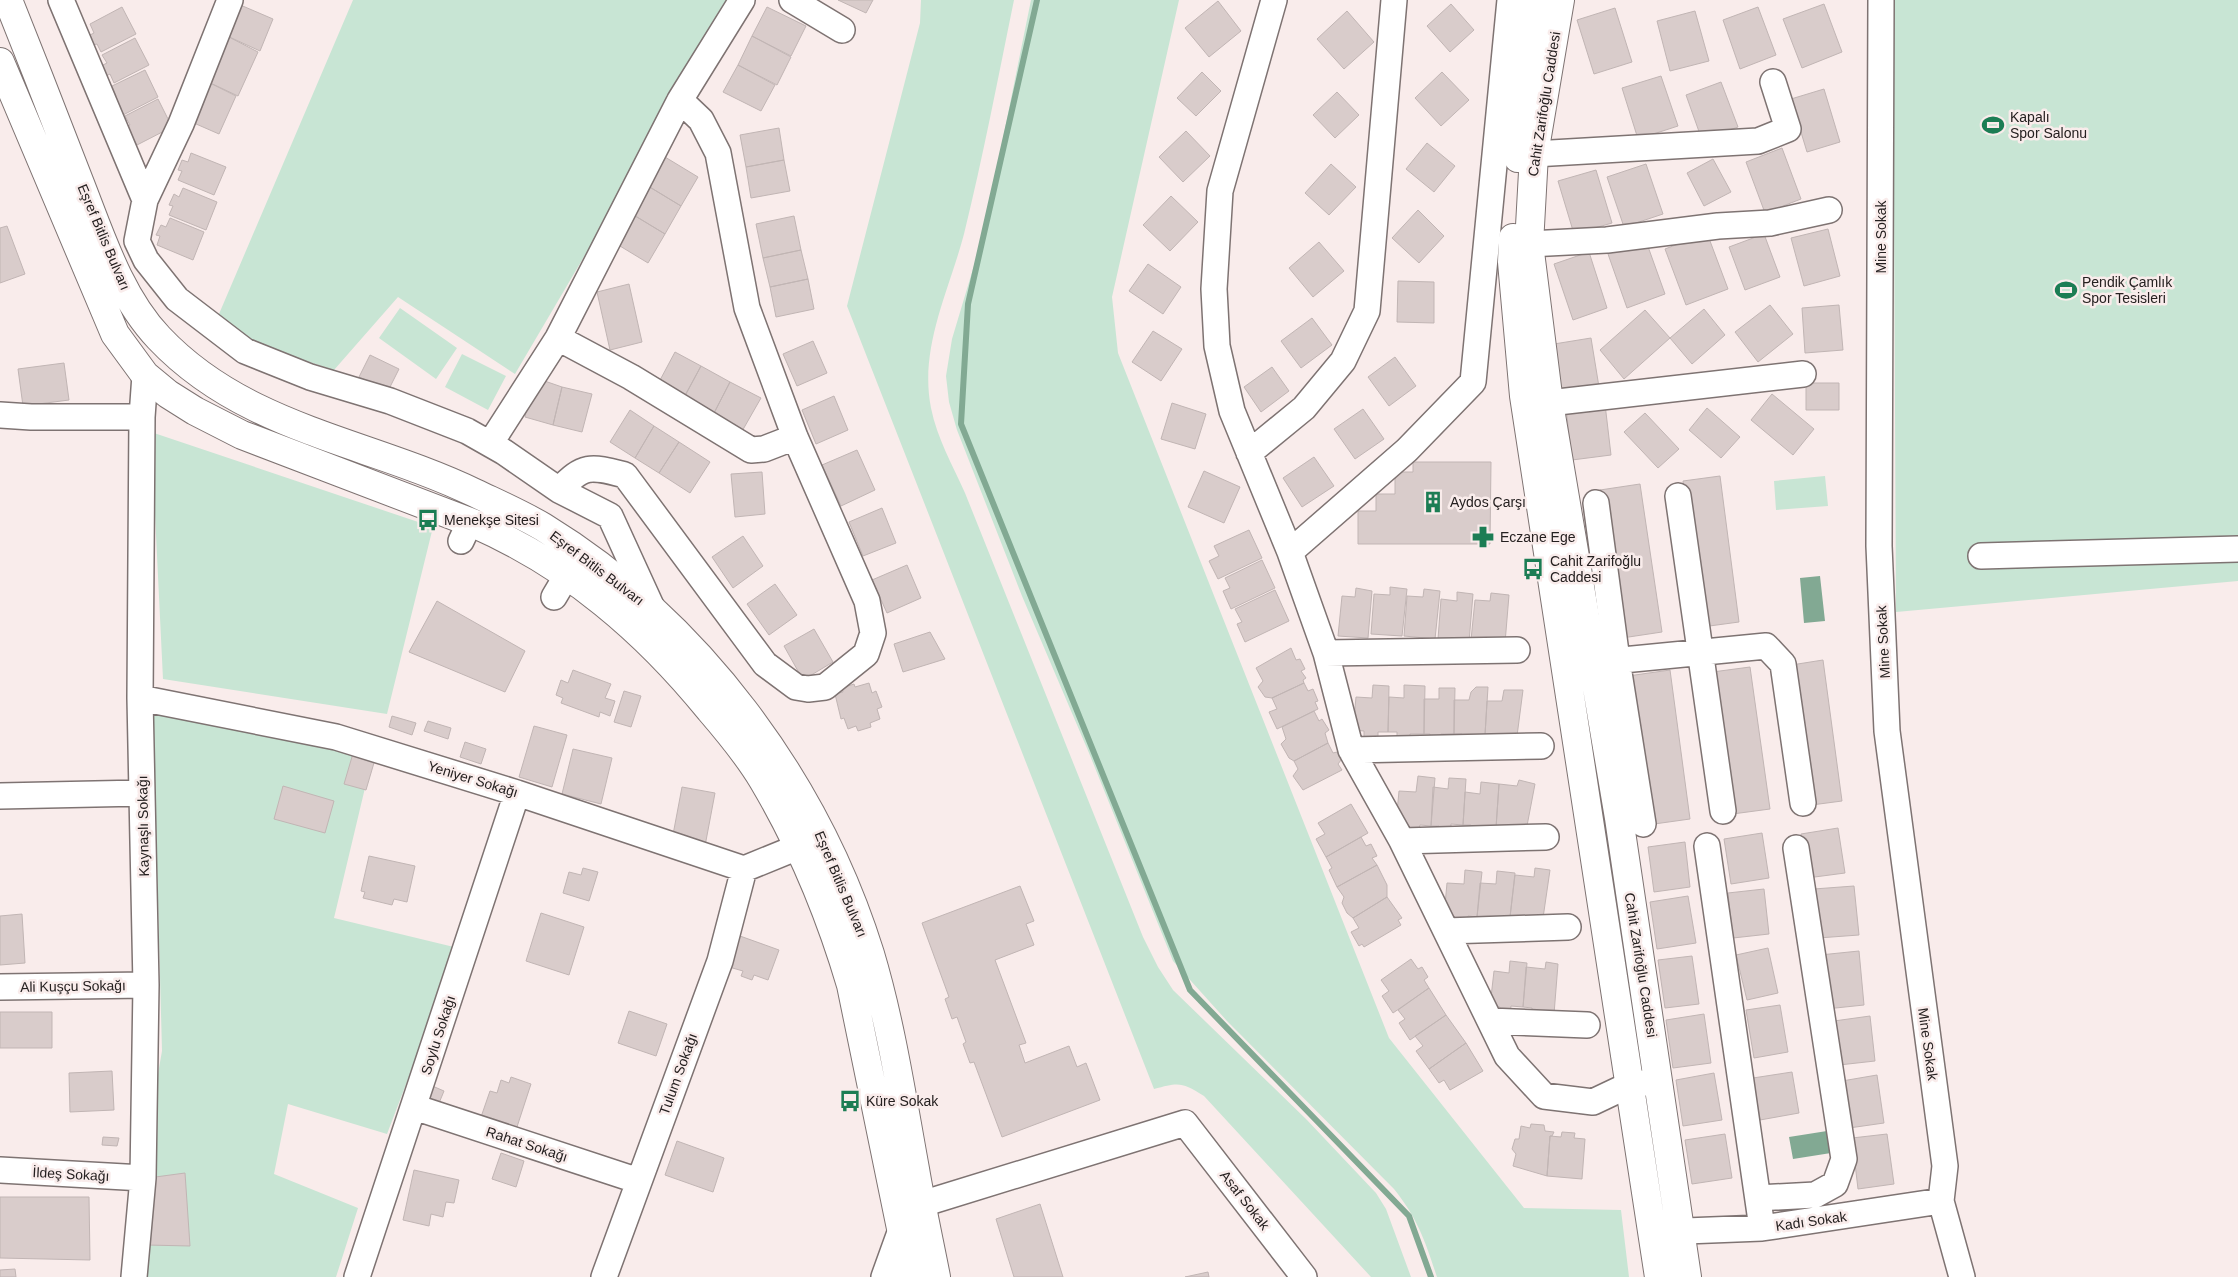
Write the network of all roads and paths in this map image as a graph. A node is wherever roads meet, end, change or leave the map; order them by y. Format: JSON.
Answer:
{"nodes":[{"id":1,"x":8,"y":0,"type":"edge"},
{"id":2,"x":61,"y":0,"type":"edge"},
{"id":3,"x":230,"y":0,"type":"edge"},
{"id":4,"x":742,"y":0,"type":"edge"},
{"id":5,"x":792,"y":0,"type":"edge"},
{"id":6,"x":1274,"y":0,"type":"edge"},
{"id":7,"x":1394,"y":0,"type":"edge"},
{"id":8,"x":1510,"y":0,"type":"edge"},
{"id":9,"x":1535,"y":0,"type":"edge"},
{"id":10,"x":1560,"y":0,"type":"edge"},
{"id":11,"x":1881,"y":0,"type":"edge"},
{"id":12,"x":842,"y":30,"type":"dead end"},
{"id":13,"x":0,"y":62,"type":"edge"},
{"id":14,"x":1772,"y":82,"type":"dead end"},
{"id":15,"x":680,"y":100,"type":"junction"},
{"id":16,"x":1534,"y":154,"type":"junction"},
{"id":17,"x":145,"y":200,"type":"junction"},
{"id":18,"x":1829,"y":210,"type":"dead end"},
{"id":19,"x":1529,"y":244,"type":"junction"},
{"id":20,"x":558,"y":338,"type":"junction"},
{"id":21,"x":1803,"y":374,"type":"dead end"},
{"id":22,"x":145,"y":375,"type":"junction"},
{"id":23,"x":1549,"y":403,"type":"junction"},
{"id":24,"x":0,"y":415,"type":"edge"},
{"id":25,"x":142,"y":417,"type":"junction"},
{"id":26,"x":795,"y":437,"type":"junction"},
{"id":27,"x":490,"y":444,"type":"junction"},
{"id":28,"x":1249,"y":453,"type":"junction"},
{"id":29,"x":558,"y":490,"type":"junction"},
{"id":30,"x":1678,"y":496,"type":"dead end"},
{"id":31,"x":1596,"y":503,"type":"dead end"},
{"id":32,"x":2238,"y":548,"type":"edge"},
{"id":33,"x":1290,"y":552,"type":"junction"},
{"id":34,"x":1981,"y":556,"type":"dead end"},
{"id":35,"x":654,"y":612,"type":"junction"},
{"id":36,"x":1517,"y":650,"type":"dead end"},
{"id":37,"x":1701,"y":652,"type":"junction"},
{"id":38,"x":1326,"y":653,"type":"junction"},
{"id":39,"x":1605,"y":661,"type":"junction"},
{"id":40,"x":140,"y":698,"type":"junction"},
{"id":41,"x":1541,"y":746,"type":"dead end"},
{"id":42,"x":1351,"y":750,"type":"junction"},
{"id":43,"x":142,"y":793,"type":"junction"},
{"id":44,"x":517,"y":793,"type":"junction"},
{"id":45,"x":0,"y":796,"type":"edge"},
{"id":46,"x":1803,"y":803,"type":"dead end"},
{"id":47,"x":1723,"y":811,"type":"dead end"},
{"id":48,"x":1643,"y":824,"type":"dead end"},
{"id":49,"x":821,"y":834,"type":"junction"},
{"id":50,"x":1546,"y":837,"type":"dead end"},
{"id":51,"x":1402,"y":841,"type":"junction"},
{"id":52,"x":1707,"y":846,"type":"dead end"},
{"id":53,"x":798,"y":847,"type":"junction"},
{"id":54,"x":1796,"y":848,"type":"dead end"},
{"id":55,"x":744,"y":869,"type":"junction"},
{"id":56,"x":1568,"y":927,"type":"dead end"},
{"id":57,"x":1446,"y":930,"type":"junction"},
{"id":58,"x":146,"y":985,"type":"junction"},
{"id":59,"x":0,"y":987,"type":"edge"},
{"id":60,"x":1490,"y":1021,"type":"junction"},
{"id":61,"x":1587,"y":1025,"type":"dead end"},
{"id":62,"x":1658,"y":1082,"type":"junction"},
{"id":63,"x":1631,"y":1084,"type":"junction"},
{"id":64,"x":414,"y":1107,"type":"junction"},
{"id":65,"x":0,"y":1170,"type":"edge"},
{"id":66,"x":143,"y":1178,"type":"junction"},
{"id":67,"x":639,"y":1181,"type":"junction"},
{"id":68,"x":1758,"y":1198,"type":"junction"},
{"id":69,"x":1940,"y":1201,"type":"junction"},
{"id":70,"x":922,"y":1204,"type":"junction"},
{"id":71,"x":902,"y":1227,"type":"junction"},
{"id":72,"x":1762,"y":1228,"type":"junction"},
{"id":73,"x":1680,"y":1230,"type":"junction"},
{"id":74,"x":1653,"y":1233,"type":"junction"},
{"id":75,"x":134,"y":1277,"type":"edge"},
{"id":76,"x":357,"y":1277,"type":"edge"},
{"id":77,"x":604,"y":1277,"type":"edge"},
{"id":78,"x":884,"y":1277,"type":"edge"},
{"id":79,"x":911,"y":1277,"type":"edge"},
{"id":80,"x":936,"y":1277,"type":"edge"},
{"id":81,"x":1304,"y":1277,"type":"edge"},
{"id":82,"x":1659,"y":1277,"type":"edge"},
{"id":83,"x":1687,"y":1277,"type":"edge"},
{"id":84,"x":1962,"y":1277,"type":"edge"}],
"edges":[{"from":1,"to":35,"type":"main road","name":"Eşref Bitlis Bulvarı"},
{"from":2,"to":17,"type":"street"},
{"from":3,"to":17,"type":"street"},
{"from":4,"to":15,"type":"street"},
{"from":5,"to":12,"type":"street"},
{"from":6,"to":28,"type":"street"},
{"from":7,"to":28,"type":"street"},
{"from":8,"to":33,"type":"street"},
{"from":9,"to":63,"type":"main road","name":"Cahit Zarifoğlu Caddesi"},
{"from":10,"to":16,"type":"main road","name":"Cahit Zarifoğlu Caddesi"},
{"from":11,"to":69,"type":"street","name":"Mine Sokak"},
{"from":13,"to":22,"type":"main road","name":"Eşref Bitlis Bulvarı"},
{"from":14,"to":16,"type":"street"},
{"from":15,"to":20,"type":"street"},
{"from":15,"to":26,"type":"street"},
{"from":16,"to":19,"type":"main road","name":"Cahit Zarifoğlu Caddesi"},
{"from":17,"to":27,"type":"street"},
{"from":18,"to":19,"type":"street"},
{"from":19,"to":23,"type":"main road","name":"Cahit Zarifoğlu Caddesi"},
{"from":20,"to":26,"type":"street"},
{"from":20,"to":27,"type":"street"},
{"from":21,"to":23,"type":"street"},
{"from":22,"to":25,"type":"street","name":"Kaynaşlı Sokağı"},
{"from":22,"to":53,"type":"main road","name":"Eşref Bitlis Bulvarı"},
{"from":23,"to":39,"type":"main road","name":"Cahit Zarifoğlu Caddesi"},
{"from":24,"to":25,"type":"street"},
{"from":25,"to":40,"type":"street","name":"Kaynaşlı Sokağı"},
{"from":26,"to":29,"type":"street"},
{"from":27,"to":29,"type":"street"},
{"from":28,"to":33,"type":"street"},
{"from":29,"to":35,"type":"street"},
{"from":30,"to":37,"type":"street"},
{"from":31,"to":39,"type":"street"},
{"from":32,"to":34,"type":"street"},
{"from":33,"to":38,"type":"street"},
{"from":35,"to":49,"type":"main road","name":"Eşref Bitlis Bulvarı"},
{"from":36,"to":38,"type":"street"},
{"from":37,"to":39,"type":"street"},
{"from":37,"to":46,"type":"street"},
{"from":37,"to":47,"type":"street"},
{"from":38,"to":42,"type":"street"},
{"from":39,"to":48,"type":"street"},
{"from":39,"to":62,"type":"main road","name":"Cahit Zarifoğlu Caddesi"},
{"from":40,"to":43,"type":"street","name":"Kaynaşlı Sokağı"},
{"from":40,"to":44,"type":"street","name":"Yeniyer Sokağı"},
{"from":41,"to":42,"type":"street"},
{"from":42,"to":51,"type":"street"},
{"from":43,"to":45,"type":"street"},
{"from":43,"to":58,"type":"street","name":"Kaynaşlı Sokağı"},
{"from":44,"to":55,"type":"street","name":"Yeniyer Sokağı"},
{"from":44,"to":64,"type":"street","name":"Soylu Sokağı"},
{"from":49,"to":53,"type":"street"},
{"from":49,"to":70,"type":"main road","name":"Eşref Bitlis Bulvarı"},
{"from":50,"to":51,"type":"street"},
{"from":51,"to":57,"type":"street"},
{"from":52,"to":68,"type":"street"},
{"from":53,"to":55,"type":"street"},
{"from":53,"to":71,"type":"main road","name":"Eşref Bitlis Bulvarı"},
{"from":54,"to":68,"type":"street"},
{"from":55,"to":67,"type":"street","name":"Tulum Sokağı"},
{"from":56,"to":57,"type":"street"},
{"from":57,"to":60,"type":"street"},
{"from":58,"to":59,"type":"street","name":"Ali Kuşçu Sokağı"},
{"from":58,"to":66,"type":"street","name":"Kaynaşlı Sokağı"},
{"from":60,"to":61,"type":"street"},
{"from":60,"to":63,"type":"street"},
{"from":62,"to":63,"type":"street"},
{"from":62,"to":73,"type":"main road","name":"Cahit Zarifoğlu Caddesi"},
{"from":63,"to":74,"type":"main road","name":"Cahit Zarifoğlu Caddesi"},
{"from":64,"to":67,"type":"street","name":"Rahat Sokağı"},
{"from":64,"to":76,"type":"street","name":"Soylu Sokağı"},
{"from":65,"to":66,"type":"street","name":"İldeş Sokağı"},
{"from":66,"to":75,"type":"street","name":"Kaynaşlı Sokağı"},
{"from":67,"to":77,"type":"street","name":"Tulum Sokağı"},
{"from":68,"to":72,"type":"street"},
{"from":69,"to":72,"type":"street","name":"Kadı Sokak"},
{"from":69,"to":84,"type":"street","name":"Mine Sokak"},
{"from":70,"to":80,"type":"main road","name":"Eşref Bitlis Bulvarı"},
{"from":70,"to":81,"type":"street","name":"Asaf Sokak"},
{"from":71,"to":78,"type":"street"},
{"from":71,"to":79,"type":"main road","name":"Eşref Bitlis Bulvarı"},
{"from":72,"to":73,"type":"street","name":"Kadı Sokak"},
{"from":73,"to":74,"type":"street","name":"Kadı Sokak"},
{"from":73,"to":83,"type":"main road","name":"Cahit Zarifoğlu Caddesi"},
{"from":74,"to":82,"type":"main road","name":"Cahit Zarifoğlu Caddesi"}]}
